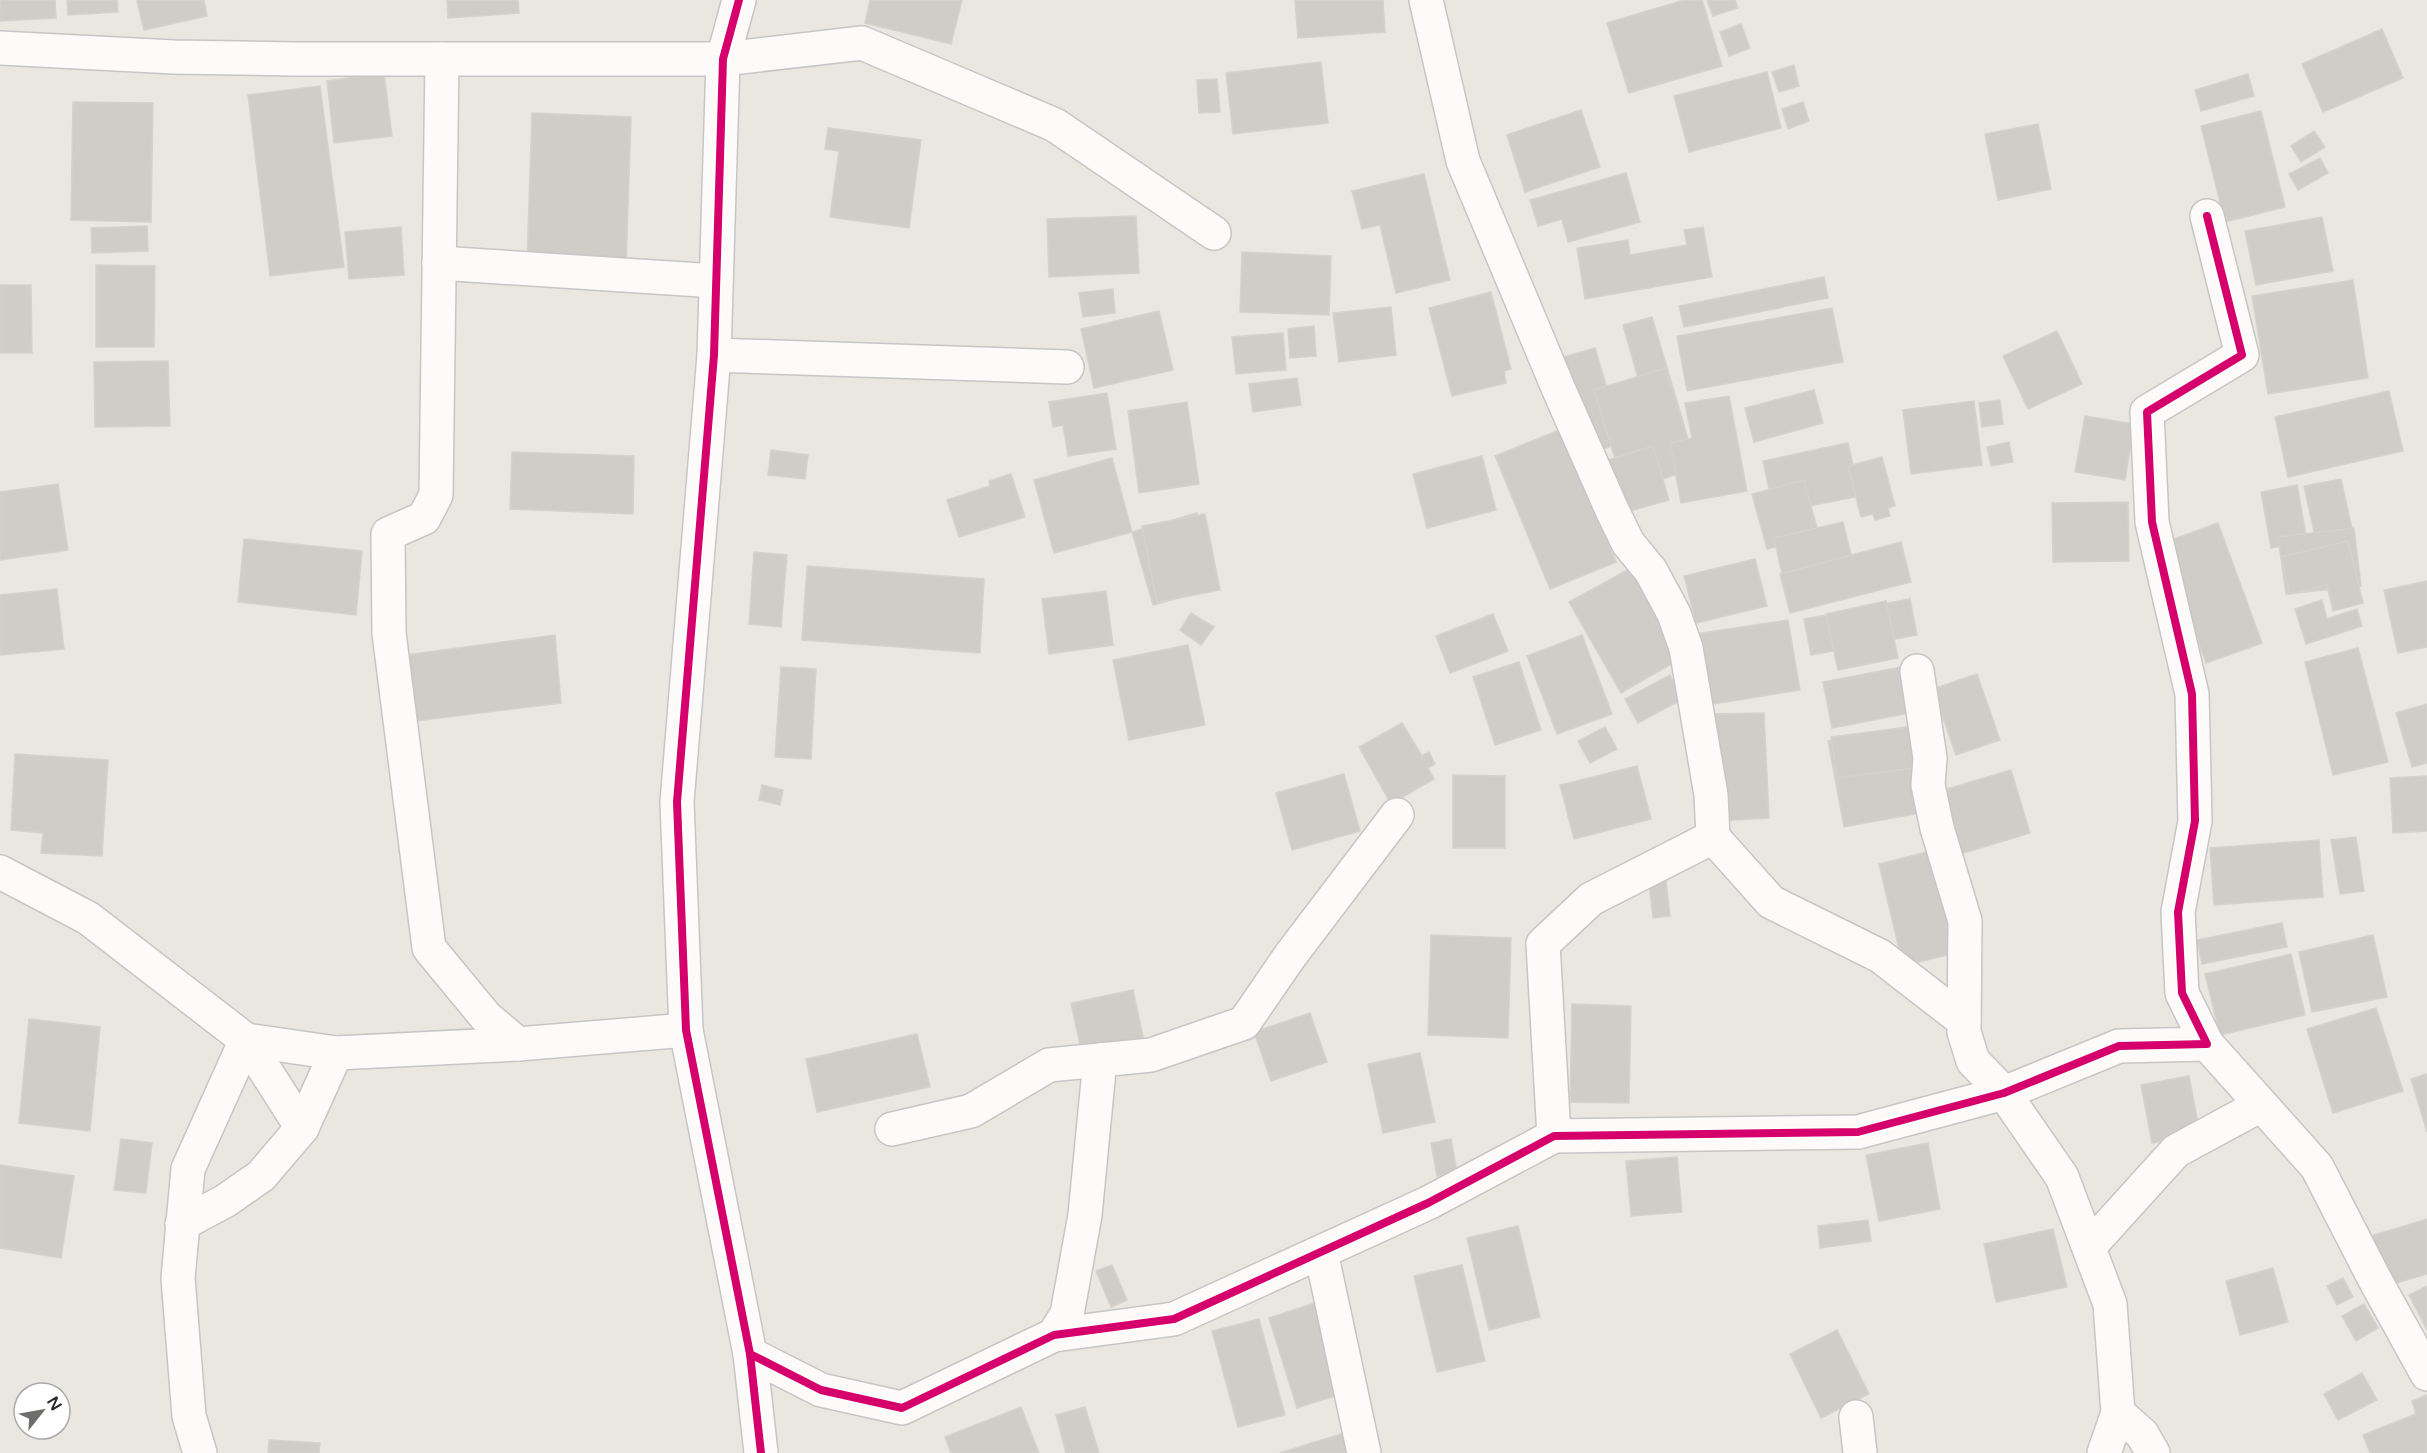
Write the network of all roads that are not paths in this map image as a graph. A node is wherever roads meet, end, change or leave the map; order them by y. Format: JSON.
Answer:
{"nodes":[{"id":1,"x":739,"y":0,"type":"edge"},
{"id":2,"x":1426,"y":0,"type":"edge"},
{"id":3,"x":0,"y":48,"type":"edge"},
{"id":4,"x":442,"y":58,"type":"junction"},
{"id":5,"x":723,"y":59,"type":"junction"},
{"id":6,"x":2207,"y":216,"type":"dead end"},
{"id":7,"x":1214,"y":233,"type":"dead end"},
{"id":8,"x":439,"y":263,"type":"junction"},
{"id":9,"x":716,"y":281,"type":"junction"},
{"id":10,"x":714,"y":355,"type":"junction"},
{"id":11,"x":1067,"y":367,"type":"dead end"},
{"id":12,"x":1917,"y":671,"type":"dead end"},
{"id":13,"x":1397,"y":815,"type":"dead end"},
{"id":14,"x":1713,"y":837,"type":"junction"},
{"id":15,"x":0,"y":872,"type":"edge"},
{"id":16,"x":1964,"y":1021,"type":"junction"},
{"id":17,"x":686,"y":1030,"type":"junction"},
{"id":18,"x":246,"y":1040,"type":"junction"},
{"id":19,"x":518,"y":1044,"type":"junction"},
{"id":20,"x":2207,"y":1044,"type":"junction"},
{"id":21,"x":336,"y":1053,"type":"junction"},
{"id":22,"x":1100,"y":1060,"type":"junction"},
{"id":23,"x":2004,"y":1093,"type":"junction"},
{"id":24,"x":2261,"y":1105,"type":"junction"},
{"id":25,"x":302,"y":1128,"type":"junction"},
{"id":26,"x":892,"y":1129,"type":"dead end"},
{"id":27,"x":1554,"y":1136,"type":"junction"},
{"id":28,"x":182,"y":1224,"type":"junction"},
{"id":29,"x":2089,"y":1247,"type":"junction"},
{"id":30,"x":1322,"y":1252,"type":"junction"},
{"id":31,"x":1054,"y":1335,"type":"junction"},
{"id":32,"x":750,"y":1354,"type":"junction"},
{"id":33,"x":2427,"y":1374,"type":"edge"},
{"id":34,"x":2118,"y":1413,"type":"junction"},
{"id":35,"x":1856,"y":1417,"type":"dead end"},
{"id":36,"x":200,"y":1453,"type":"edge"},
{"id":37,"x":761,"y":1453,"type":"edge"},
{"id":38,"x":1364,"y":1453,"type":"edge"},
{"id":39,"x":1860,"y":1453,"type":"edge"},
{"id":40,"x":2104,"y":1453,"type":"edge"},
{"id":41,"x":2153,"y":1453,"type":"edge"}],
"edges":[{"from":1,"to":5,"type":"street"},
{"from":2,"to":14,"type":"street"},
{"from":3,"to":4,"type":"street"},
{"from":4,"to":5,"type":"street"},
{"from":4,"to":8,"type":"street"},
{"from":5,"to":7,"type":"street"},
{"from":5,"to":9,"type":"street"},
{"from":6,"to":20,"type":"street"},
{"from":8,"to":9,"type":"street"},
{"from":8,"to":19,"type":"street"},
{"from":9,"to":10,"type":"street"},
{"from":10,"to":11,"type":"street"},
{"from":10,"to":17,"type":"street"},
{"from":12,"to":16,"type":"street"},
{"from":13,"to":22,"type":"street"},
{"from":14,"to":16,"type":"street"},
{"from":14,"to":27,"type":"street"},
{"from":15,"to":18,"type":"street"},
{"from":16,"to":23,"type":"street"},
{"from":17,"to":19,"type":"street"},
{"from":17,"to":32,"type":"street"},
{"from":18,"to":21,"type":"street"},
{"from":18,"to":25,"type":"street"},
{"from":18,"to":28,"type":"street"},
{"from":19,"to":21,"type":"street"},
{"from":20,"to":23,"type":"street"},
{"from":20,"to":24,"type":"street"},
{"from":21,"to":25,"type":"street"},
{"from":22,"to":26,"type":"street"},
{"from":22,"to":31,"type":"street"},
{"from":23,"to":27,"type":"street"},
{"from":23,"to":29,"type":"street"},
{"from":24,"to":29,"type":"street"},
{"from":24,"to":33,"type":"street"},
{"from":25,"to":28,"type":"street"},
{"from":27,"to":30,"type":"street"},
{"from":28,"to":36,"type":"street"},
{"from":29,"to":34,"type":"street"},
{"from":30,"to":31,"type":"street"},
{"from":30,"to":38,"type":"street"},
{"from":31,"to":32,"type":"street"},
{"from":32,"to":37,"type":"street"},
{"from":34,"to":40,"type":"street"},
{"from":34,"to":41,"type":"street"},
{"from":35,"to":39,"type":"street"}]}
